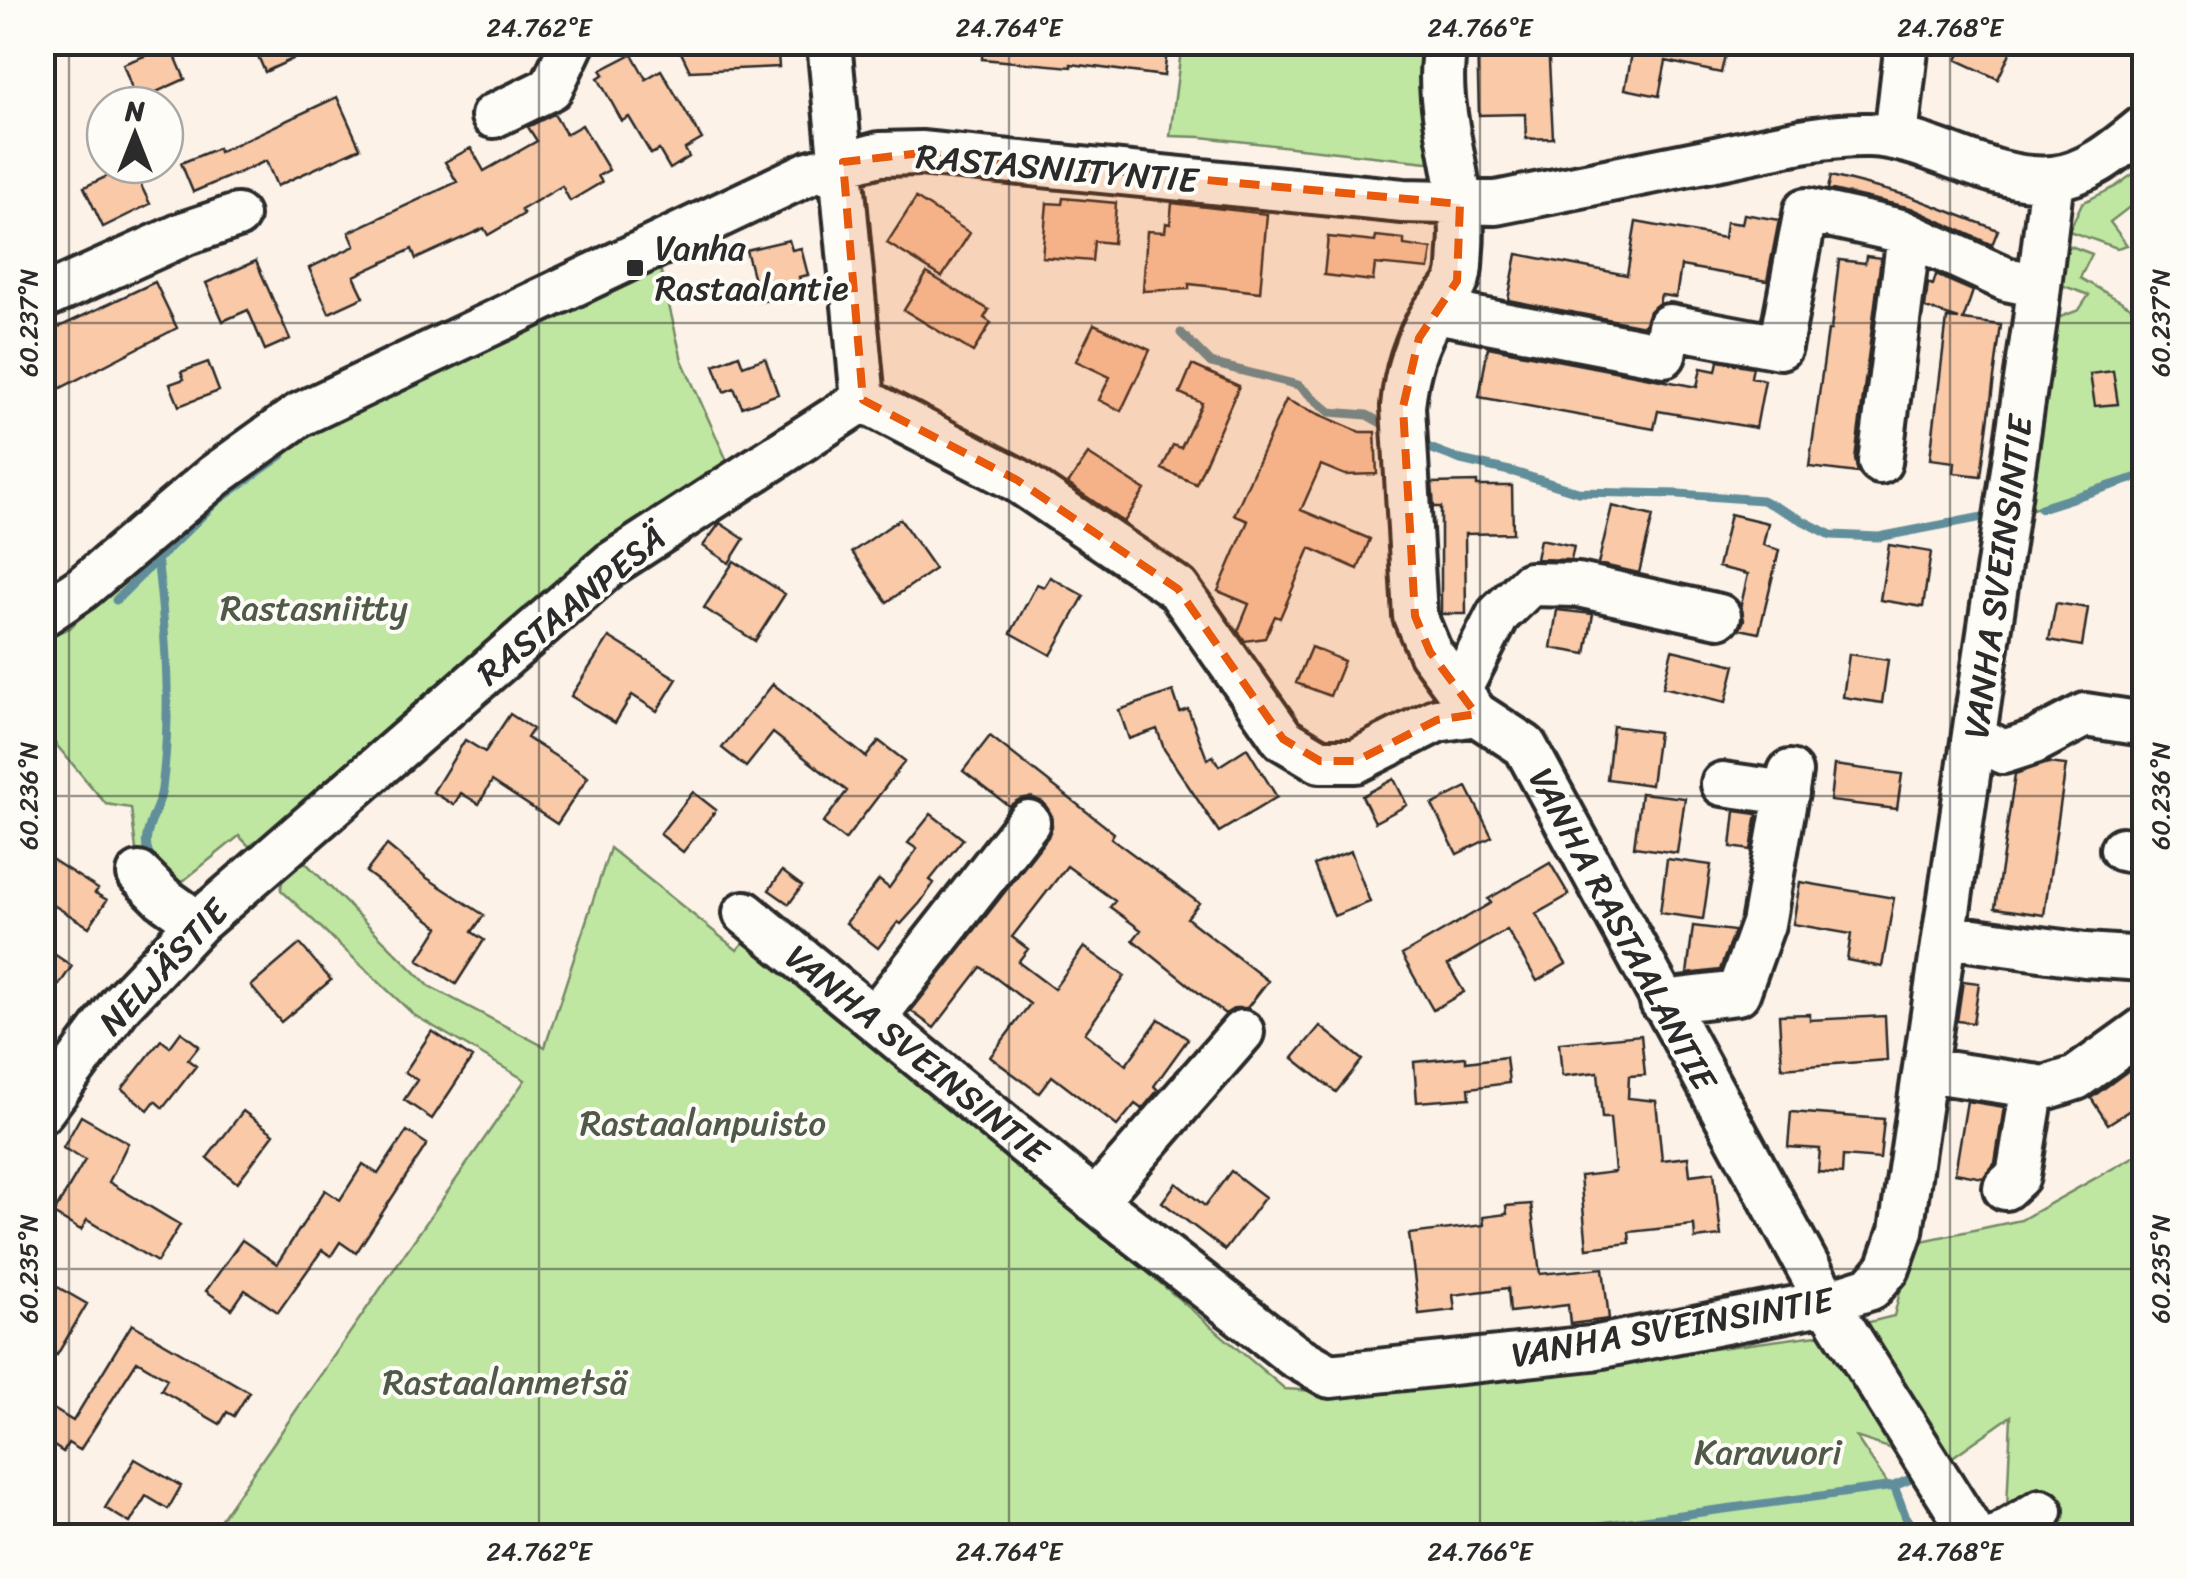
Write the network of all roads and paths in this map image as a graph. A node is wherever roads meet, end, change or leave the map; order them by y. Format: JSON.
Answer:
{"nodes":[{"id":1,"x":572,"y":42,"type":"edge"},
{"id":2,"x":830,"y":42,"type":"edge"},
{"id":3,"x":1446,"y":42,"type":"edge"},
{"id":4,"x":1907,"y":42,"type":"edge"},
{"id":5,"x":493,"y":116,"type":"dead end"},
{"id":6,"x":2144,"y":126,"type":"edge"},
{"id":7,"x":1896,"y":137,"type":"junction"},
{"id":8,"x":843,"y":162,"type":"junction"},
{"id":9,"x":2052,"y":178,"type":"junction"},
{"id":10,"x":1460,"y":204,"type":"junction"},
{"id":11,"x":237,"y":216,"type":"dead end"},
{"id":12,"x":1910,"y":235,"type":"junction"},
{"id":13,"x":2026,"y":283,"type":"junction"},
{"id":14,"x":42,"y":298,"type":"edge"},
{"id":15,"x":1434,"y":312,"type":"junction"},
{"id":16,"x":864,"y":400,"type":"junction"},
{"id":17,"x":1880,"y":462,"type":"dead end"},
{"id":18,"x":1985,"y":473,"type":"dead end"},
{"id":19,"x":49,"y":604,"type":"edge"},
{"id":20,"x":1719,"y":616,"type":"dead end"},
{"id":21,"x":1467,"y":703,"type":"junction"},
{"id":22,"x":2143,"y":714,"type":"edge"},
{"id":23,"x":1974,"y":736,"type":"junction"},
{"id":24,"x":1724,"y":784,"type":"dead end"},
{"id":25,"x":1028,"y":822,"type":"dead end"},
{"id":26,"x":298,"y":836,"type":"joint"},
{"id":27,"x":138,"y":874,"type":"dead end"},
{"id":28,"x":744,"y":913,"type":"dead end"},
{"id":29,"x":198,"y":922,"type":"junction"},
{"id":30,"x":1945,"y":936,"type":"junction"},
{"id":31,"x":2144,"y":959,"type":"edge"},
{"id":32,"x":1662,"y":1002,"type":"junction"},
{"id":33,"x":875,"y":1017,"type":"junction"},
{"id":34,"x":2144,"y":1029,"type":"edge"},
{"id":35,"x":1242,"y":1032,"type":"dead end"},
{"id":36,"x":1926,"y":1070,"type":"junction"},
{"id":37,"x":2033,"y":1086,"type":"junction"},
{"id":38,"x":42,"y":1111,"type":"edge"},
{"id":39,"x":2004,"y":1188,"type":"dead end"},
{"id":40,"x":1095,"y":1201,"type":"junction"},
{"id":41,"x":1827,"y":1302,"type":"junction"},
{"id":42,"x":2042,"y":1511,"type":"dead end"},
{"id":43,"x":1974,"y":1536,"type":"edge"},
{"id":44,"x":1999,"y":1536,"type":"edge"}],
"edges":[{"from":1,"to":5,"type":"street"},
{"from":2,"to":8,"type":"street"},
{"from":3,"to":10,"type":"street"},
{"from":4,"to":7,"type":"street"},
{"from":6,"to":9,"type":"street","name":"RASTASNIITYNTIE"},
{"from":7,"to":9,"type":"street","name":"RASTASNIITYNTIE"},
{"from":7,"to":10,"type":"street","name":"RASTASNIITYNTIE"},
{"from":8,"to":10,"type":"street","name":"RASTASNIITYNTIE"},
{"from":8,"to":16,"type":"street"},
{"from":8,"to":19,"type":"street","name":"RASTASNIITYNTIE"},
{"from":9,"to":13,"type":"street","name":"VANHA SVEINSINTIE"},
{"from":10,"to":15,"type":"street"},
{"from":11,"to":14,"type":"street"},
{"from":12,"to":13,"type":"street"},
{"from":12,"to":15,"type":"street"},
{"from":12,"to":17,"type":"street"},
{"from":13,"to":18,"type":"street"},
{"from":13,"to":23,"type":"street","name":"VANHA SVEINSINTIE"},
{"from":15,"to":21,"type":"street"},
{"from":16,"to":21,"type":"street"},
{"from":16,"to":26,"type":"street","name":"RASTAANPESÄ"},
{"from":20,"to":21,"type":"street"},
{"from":21,"to":32,"type":"street","name":"VANHA RASTAALANTIE"},
{"from":22,"to":23,"type":"street"},
{"from":23,"to":30,"type":"street","name":"VANHA SVEINSINTIE"},
{"from":24,"to":32,"type":"street"},
{"from":25,"to":33,"type":"street"},
{"from":26,"to":29,"type":"street","name":"NELJÄSTIE"},
{"from":27,"to":29,"type":"street"},
{"from":28,"to":33,"type":"street","name":"VANHA SVEINSINTIE"},
{"from":29,"to":38,"type":"street","name":"NELJÄSTIE"},
{"from":30,"to":31,"type":"street"},
{"from":30,"to":36,"type":"street","name":"VANHA SVEINSINTIE"},
{"from":32,"to":41,"type":"street","name":"VANHA RASTAALANTIE"},
{"from":33,"to":40,"type":"street","name":"VANHA SVEINSINTIE"},
{"from":34,"to":37,"type":"street"},
{"from":35,"to":40,"type":"street"},
{"from":36,"to":37,"type":"street"},
{"from":36,"to":41,"type":"street","name":"VANHA SVEINSINTIE"},
{"from":37,"to":39,"type":"street"},
{"from":40,"to":41,"type":"street","name":"VANHA SVEINSINTIE"},
{"from":41,"to":43,"type":"street","name":"VANHA RASTAALANTIE"},
{"from":42,"to":44,"type":"street"}]}
